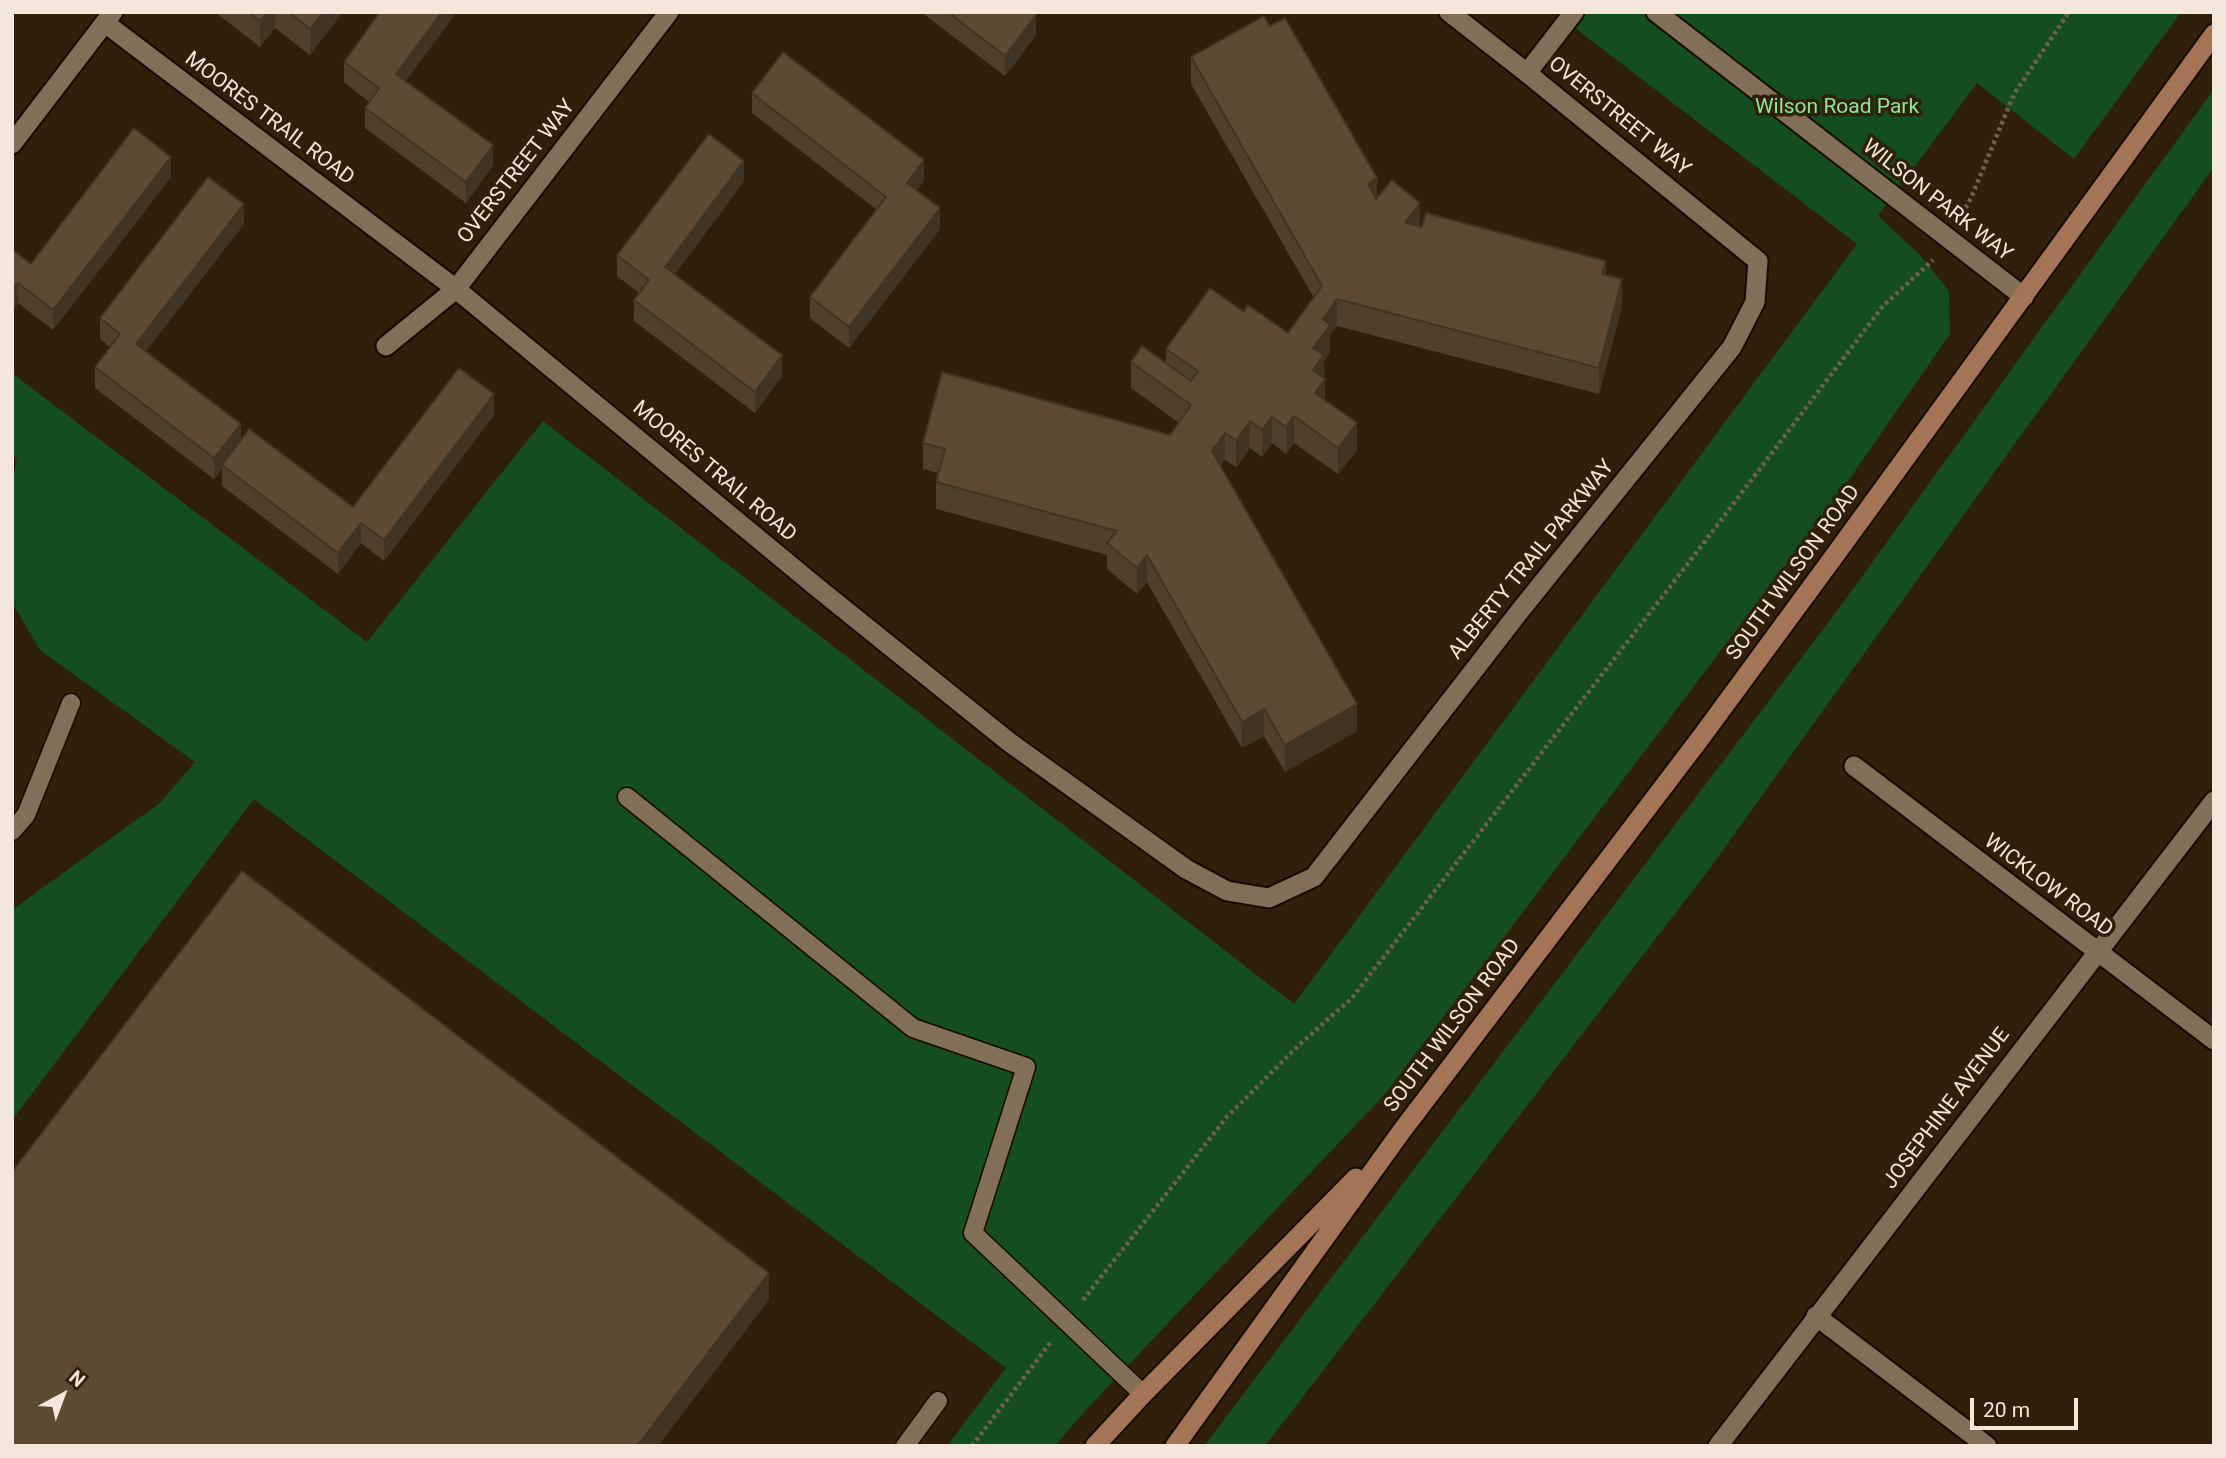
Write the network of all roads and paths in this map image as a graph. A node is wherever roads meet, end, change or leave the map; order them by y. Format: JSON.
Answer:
{"nodes":[{"id":1,"x":669,"y":12,"type":"edge"},
{"id":2,"x":1449,"y":12,"type":"edge"},
{"id":3,"x":1574,"y":12,"type":"edge"},
{"id":4,"x":1656,"y":12,"type":"edge"},
{"id":5,"x":2069,"y":12,"type":"edge"},
{"id":6,"x":109,"y":18,"type":"edge"},
{"id":7,"x":2214,"y":34,"type":"edge"},
{"id":8,"x":1527,"y":73,"type":"junction"},
{"id":9,"x":12,"y":144,"type":"edge"},
{"id":10,"x":1948,"y":237,"type":"junction"},
{"id":11,"x":1758,"y":261,"type":"joint"},
{"id":12,"x":456,"y":289,"type":"junction"},
{"id":13,"x":2024,"y":297,"type":"junction"},
{"id":14,"x":386,"y":346,"type":"dead end"},
{"id":15,"x":71,"y":703,"type":"dead end"},
{"id":16,"x":1854,"y":766,"type":"dead end"},
{"id":17,"x":627,"y":797,"type":"dead end"},
{"id":18,"x":2214,"y":801,"type":"edge"},
{"id":19,"x":12,"y":831,"type":"edge"},
{"id":20,"x":1314,"y":877,"type":"joint"},
{"id":21,"x":2098,"y":953,"type":"junction"},
{"id":22,"x":2214,"y":1040,"type":"edge"},
{"id":23,"x":1401,"y":1132,"type":"junction"},
{"id":24,"x":1816,"y":1316,"type":"junction"},
{"id":25,"x":1067,"y":1322,"type":"junction"},
{"id":26,"x":1143,"y":1394,"type":"junction"},
{"id":27,"x":939,"y":1401,"type":"dead end"},
{"id":28,"x":905,"y":1446,"type":"edge"},
{"id":29,"x":972,"y":1446,"type":"edge"},
{"id":30,"x":1095,"y":1446,"type":"edge"},
{"id":31,"x":1175,"y":1446,"type":"edge"},
{"id":32,"x":1718,"y":1446,"type":"edge"},
{"id":33,"x":1987,"y":1446,"type":"edge"}],
"edges":[{"from":1,"to":12,"type":"street","name":"OVERSTREET WAY"},
{"from":2,"to":8,"type":"street","name":"OVERSTREET WAY"},
{"from":3,"to":8,"type":"street"},
{"from":4,"to":10,"type":"street","name":"WILSON PARK WAY"},
{"from":5,"to":10,"type":"path"},
{"from":6,"to":9,"type":"street"},
{"from":6,"to":12,"type":"street","name":"MOORES TRAIL ROAD"},
{"from":7,"to":13,"type":"main road","name":"SOUTH WILSON ROAD"},
{"from":8,"to":11,"type":"street","name":"OVERSTREET WAY"},
{"from":10,"to":13,"type":"street","name":"WILSON PARK WAY"},
{"from":10,"to":25,"type":"path"},
{"from":11,"to":20,"type":"street","name":"ALBERTY TRAIL PARKWAY"},
{"from":12,"to":14,"type":"street","name":"OVERSTREET WAY"},
{"from":12,"to":20,"type":"street","name":"MOORES TRAIL ROAD"},
{"from":13,"to":23,"type":"main road","name":"SOUTH WILSON ROAD"},
{"from":15,"to":19,"type":"lane"},
{"from":16,"to":21,"type":"street","name":"WICKLOW ROAD"},
{"from":17,"to":25,"type":"lane"},
{"from":18,"to":21,"type":"street","name":"JOSEPHINE AVENUE"},
{"from":21,"to":22,"type":"street","name":"WICKLOW ROAD"},
{"from":21,"to":24,"type":"street","name":"JOSEPHINE AVENUE"},
{"from":23,"to":26,"type":"main road","name":"SOUTH WILSON ROAD"},
{"from":23,"to":31,"type":"main road","name":"SOUTH WILSON ROAD"},
{"from":24,"to":32,"type":"street","name":"JOSEPHINE AVENUE"},
{"from":24,"to":33,"type":"street"},
{"from":25,"to":26,"type":"lane"},
{"from":25,"to":29,"type":"path"},
{"from":26,"to":30,"type":"main road","name":"SOUTH WILSON ROAD"},
{"from":27,"to":28,"type":"lane"}]}
